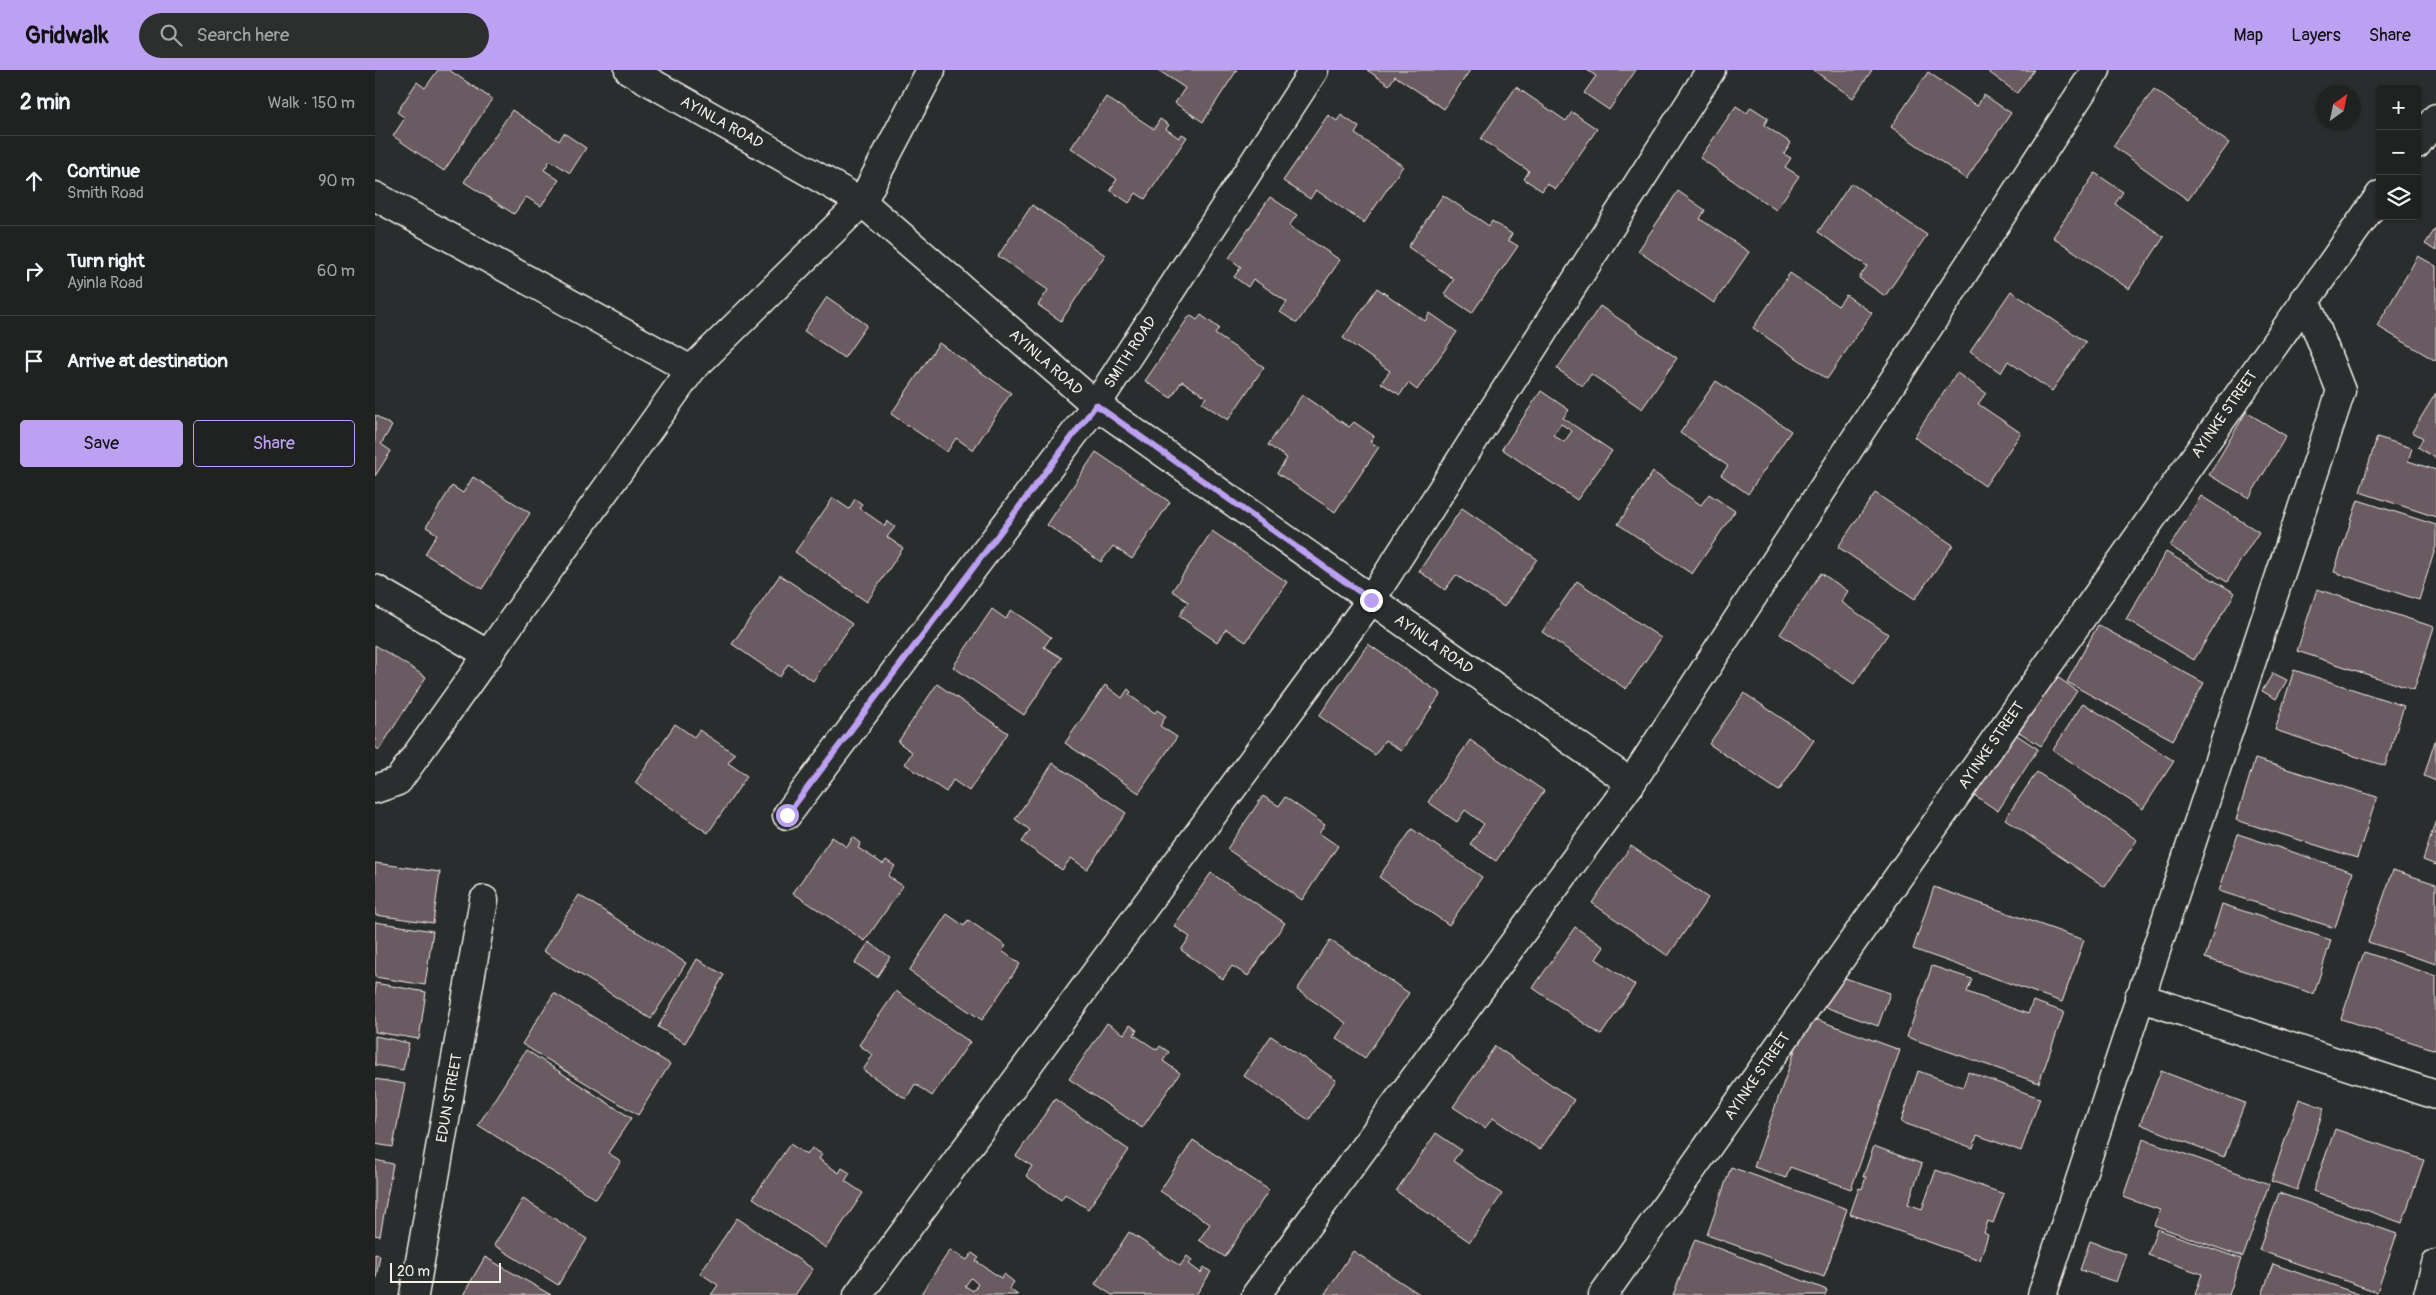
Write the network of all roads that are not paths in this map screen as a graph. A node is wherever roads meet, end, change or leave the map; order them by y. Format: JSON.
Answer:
{"nodes":[{"id":1,"x":629,"y":70,"type":"edge"},
{"id":2,"x":931,"y":70,"type":"edge"},
{"id":3,"x":1314,"y":70,"type":"edge"},
{"id":4,"x":1711,"y":70,"type":"edge"},
{"id":5,"x":2097,"y":70,"type":"edge"},
{"id":6,"x":2436,"y":118,"type":"edge"},
{"id":7,"x":2421,"y":139,"type":"edge"},
{"id":8,"x":375,"y":196,"type":"edge"},
{"id":9,"x":2376,"y":201,"type":"edge"},
{"id":10,"x":862,"y":202,"type":"junction"},
{"id":11,"x":2305,"y":299,"type":"junction"},
{"id":12,"x":691,"y":370,"type":"junction"},
{"id":13,"x":1096,"y":405,"type":"junction"},
{"id":14,"x":375,"y":589,"type":"edge"},
{"id":15,"x":1371,"y":600,"type":"junction"},
{"id":16,"x":489,"y":654,"type":"junction"},
{"id":17,"x":1631,"y":783,"type":"junction"},
{"id":18,"x":387,"y":785,"type":"edge"},
{"id":19,"x":787,"y":815,"type":"dead end"},
{"id":20,"x":484,"y":900,"type":"dead end"},
{"id":21,"x":2139,"y":997,"type":"junction"},
{"id":22,"x":2436,"y":1095,"type":"edge"},
{"id":23,"x":2436,"y":1264,"type":"edge"},
{"id":24,"x":414,"y":1295,"type":"edge"},
{"id":25,"x":858,"y":1295,"type":"edge"},
{"id":26,"x":1256,"y":1295,"type":"edge"},
{"id":27,"x":1603,"y":1295,"type":"edge"},
{"id":28,"x":2042,"y":1295,"type":"edge"},
{"id":29,"x":2428,"y":1295,"type":"edge"}],
"edges":[{"from":1,"to":10,"type":"street","name":"AYINLA ROAD"},
{"from":2,"to":10,"type":"street"},
{"from":3,"to":13,"type":"street","name":"SMITH ROAD"},
{"from":4,"to":15,"type":"street"},
{"from":5,"to":17,"type":"street"},
{"from":6,"to":7,"type":"street"},
{"from":8,"to":12,"type":"street"},
{"from":9,"to":11,"type":"street","name":"AYINKE STREET"},
{"from":10,"to":12,"type":"street"},
{"from":10,"to":13,"type":"street","name":"AYINLA ROAD"},
{"from":11,"to":21,"type":"street"},
{"from":11,"to":27,"type":"street","name":"AYINKE STREET"},
{"from":12,"to":16,"type":"street"},
{"from":13,"to":15,"type":"street","name":"AYINLA ROAD"},
{"from":13,"to":19,"type":"street","name":"SMITH ROAD"},
{"from":14,"to":16,"type":"street"},
{"from":15,"to":17,"type":"street","name":"AYINLA ROAD"},
{"from":15,"to":25,"type":"street"},
{"from":16,"to":18,"type":"street"},
{"from":17,"to":26,"type":"street"},
{"from":20,"to":24,"type":"street","name":"EDUN STREET"},
{"from":21,"to":22,"type":"street"},
{"from":21,"to":28,"type":"street"},
{"from":23,"to":29,"type":"street"}]}
